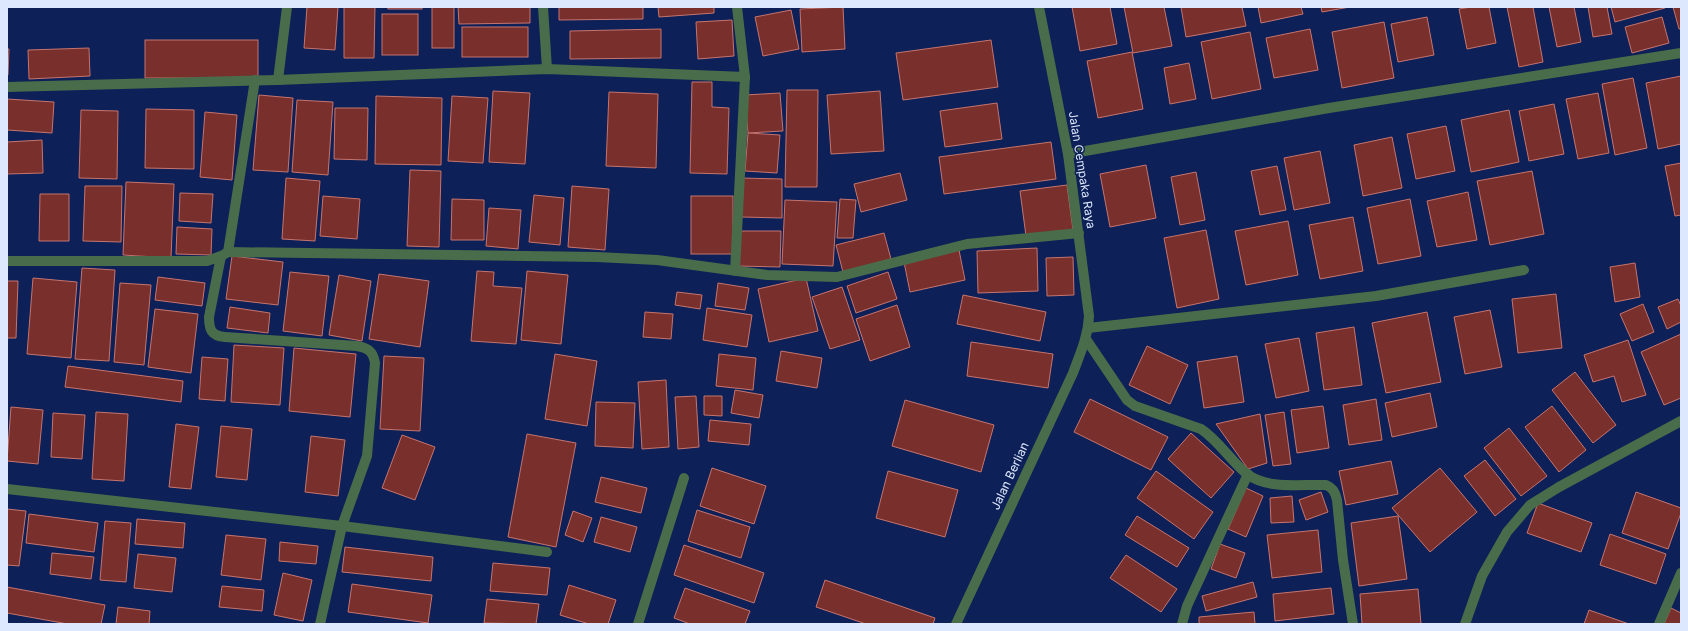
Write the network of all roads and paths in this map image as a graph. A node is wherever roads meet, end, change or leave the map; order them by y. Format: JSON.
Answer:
{"nodes":[{"id":1,"x":287,"y":7,"type":"edge"},
{"id":2,"x":543,"y":7,"type":"edge"},
{"id":3,"x":737,"y":7,"type":"edge"},
{"id":4,"x":1039,"y":7,"type":"edge"},
{"id":5,"x":1681,"y":53,"type":"edge"},
{"id":6,"x":547,"y":68,"type":"junction"},
{"id":7,"x":745,"y":77,"type":"junction"},
{"id":8,"x":255,"y":80,"type":"junction"},
{"id":9,"x":278,"y":80,"type":"junction"},
{"id":10,"x":7,"y":87,"type":"edge"},
{"id":11,"x":1068,"y":154,"type":"junction"},
{"id":12,"x":1079,"y":233,"type":"junction"},
{"id":13,"x":225,"y":254,"type":"junction"},
{"id":14,"x":7,"y":260,"type":"edge"},
{"id":15,"x":1524,"y":270,"type":"dead end"},
{"id":16,"x":735,"y":272,"type":"junction"},
{"id":17,"x":1088,"y":328,"type":"junction"},
{"id":18,"x":1086,"y":339,"type":"junction"},
{"id":19,"x":1681,"y":421,"type":"edge"},
{"id":20,"x":1248,"y":474,"type":"junction"},
{"id":21,"x":684,"y":478,"type":"dead end"},
{"id":22,"x":7,"y":489,"type":"edge"},
{"id":23,"x":342,"y":526,"type":"junction"},
{"id":24,"x":547,"y":552,"type":"dead end"},
{"id":25,"x":1681,"y":572,"type":"edge"},
{"id":26,"x":320,"y":624,"type":"edge"},
{"id":27,"x":638,"y":624,"type":"edge"},
{"id":28,"x":956,"y":624,"type":"edge"},
{"id":29,"x":1182,"y":624,"type":"edge"},
{"id":30,"x":1352,"y":624,"type":"edge"},
{"id":31,"x":1465,"y":624,"type":"edge"},
{"id":32,"x":1659,"y":624,"type":"edge"}],
"edges":[{"from":1,"to":9,"type":"street"},
{"from":2,"to":6,"type":"street"},
{"from":3,"to":7,"type":"street"},
{"from":4,"to":11,"type":"street","name":"Jalan Cempaka Raya"},
{"from":5,"to":11,"type":"street"},
{"from":6,"to":7,"type":"street"},
{"from":6,"to":9,"type":"street"},
{"from":7,"to":16,"type":"street"},
{"from":8,"to":9,"type":"street"},
{"from":8,"to":10,"type":"street"},
{"from":8,"to":13,"type":"street"},
{"from":11,"to":12,"type":"street","name":"Jalan Cempaka Raya"},
{"from":12,"to":16,"type":"street"},
{"from":12,"to":17,"type":"street","name":"Jalan Cempaka Raya"},
{"from":13,"to":14,"type":"street"},
{"from":13,"to":16,"type":"street"},
{"from":13,"to":23,"type":"street"},
{"from":15,"to":17,"type":"street"},
{"from":17,"to":18,"type":"street","name":"Jalan Cempaka Raya"},
{"from":18,"to":20,"type":"street"},
{"from":18,"to":28,"type":"street","name":"Jalan Berlian"},
{"from":19,"to":31,"type":"street"},
{"from":20,"to":29,"type":"street"},
{"from":20,"to":30,"type":"street"},
{"from":21,"to":27,"type":"street"},
{"from":22,"to":23,"type":"street"},
{"from":23,"to":24,"type":"street"},
{"from":23,"to":26,"type":"street"},
{"from":25,"to":32,"type":"street"}]}
